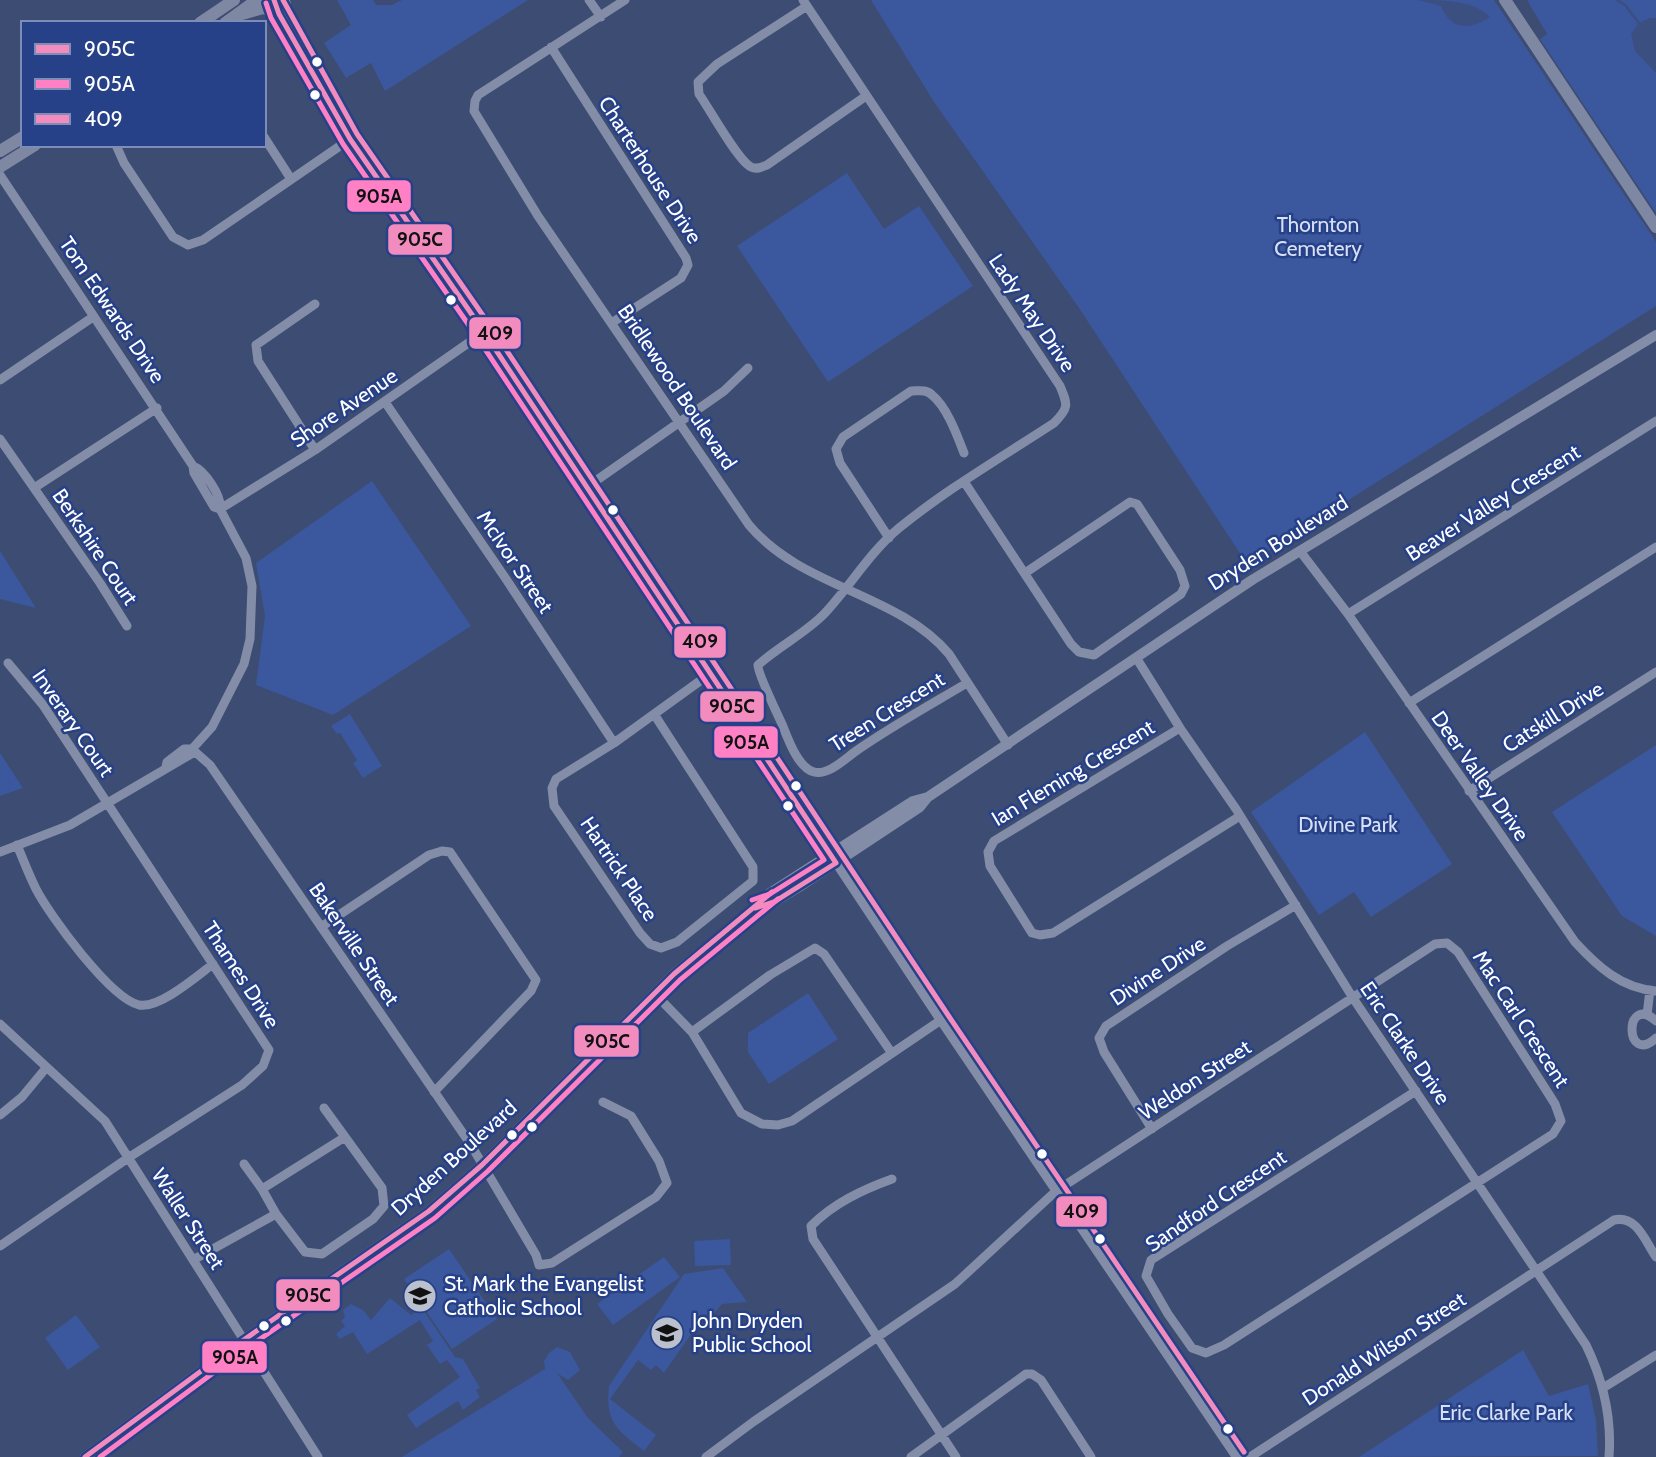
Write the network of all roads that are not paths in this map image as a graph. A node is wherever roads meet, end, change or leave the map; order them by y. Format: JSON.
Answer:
{"nodes":[{"id":1,"x":234,"y":0,"type":"edge"},
{"id":2,"x":257,"y":0,"type":"edge"},
{"id":3,"x":274,"y":0,"type":"edge"},
{"id":4,"x":285,"y":0,"type":"edge"},
{"id":5,"x":589,"y":0,"type":"edge"},
{"id":6,"x":625,"y":0,"type":"edge"},
{"id":7,"x":1504,"y":0,"type":"edge"},
{"id":8,"x":805,"y":3,"type":"edge"},
{"id":9,"x":279,"y":14,"type":"junction"},
{"id":10,"x":601,"y":17,"type":"junction"},
{"id":11,"x":230,"y":19,"type":"edge"},
{"id":12,"x":203,"y":21,"type":"edge"},
{"id":13,"x":290,"y":30,"type":"junction"},
{"id":14,"x":551,"y":47,"type":"junction"},
{"id":15,"x":866,"y":96,"type":"junction"},
{"id":16,"x":21,"y":138,"type":"edge"},
{"id":17,"x":350,"y":139,"type":"junction"},
{"id":18,"x":266,"y":140,"type":"edge"},
{"id":19,"x":32,"y":147,"type":"edge"},
{"id":20,"x":117,"y":147,"type":"edge"},
{"id":21,"x":0,"y":151,"type":"edge"},
{"id":22,"x":0,"y":167,"type":"edge"},
{"id":23,"x":0,"y":175,"type":"edge"},
{"id":24,"x":291,"y":179,"type":"junction"},
{"id":25,"x":1656,"y":227,"type":"edge"},
{"id":26,"x":314,"y":304,"type":"dead end"},
{"id":27,"x":93,"y":317,"type":"junction"},
{"id":28,"x":612,"y":322,"type":"junction"},
{"id":29,"x":484,"y":332,"type":"junction"},
{"id":30,"x":1656,"y":335,"type":"edge"},
{"id":31,"x":748,"y":368,"type":"dead end"},
{"id":32,"x":0,"y":380,"type":"edge"},
{"id":33,"x":385,"y":402,"type":"junction"},
{"id":34,"x":157,"y":408,"type":"junction"},
{"id":35,"x":1656,"y":421,"type":"edge"},
{"id":36,"x":680,"y":423,"type":"junction"},
{"id":37,"x":0,"y":439,"type":"edge"},
{"id":38,"x":315,"y":450,"type":"junction"},
{"id":39,"x":964,"y":453,"type":"dead end"},
{"id":40,"x":965,"y":483,"type":"junction"},
{"id":41,"x":587,"y":487,"type":"junction"},
{"id":42,"x":34,"y":488,"type":"junction"},
{"id":43,"x":220,"y":509,"type":"junction"},
{"id":44,"x":889,"y":538,"type":"junction"},
{"id":45,"x":1656,"y":547,"type":"edge"},
{"id":46,"x":1300,"y":551,"type":"junction"},
{"id":47,"x":1025,"y":573,"type":"junction"},
{"id":48,"x":845,"y":589,"type":"junction"},
{"id":49,"x":1348,"y":614,"type":"junction"},
{"id":50,"x":127,"y":626,"type":"dead end"},
{"id":51,"x":1137,"y":659,"type":"junction"},
{"id":52,"x":8,"y":663,"type":"dead end"},
{"id":53,"x":1656,"y":672,"type":"edge"},
{"id":54,"x":711,"y":673,"type":"junction"},
{"id":55,"x":967,"y":683,"type":"junction"},
{"id":56,"x":1409,"y":703,"type":"junction"},
{"id":57,"x":654,"y":714,"type":"junction"},
{"id":58,"x":1180,"y":728,"type":"junction"},
{"id":59,"x":614,"y":743,"type":"junction"},
{"id":60,"x":1008,"y":745,"type":"junction"},
{"id":61,"x":192,"y":749,"type":"junction"},
{"id":62,"x":1469,"y":791,"type":"junction"},
{"id":63,"x":108,"y":803,"type":"junction"},
{"id":64,"x":1240,"y":816,"type":"junction"},
{"id":65,"x":17,"y":845,"type":"junction"},
{"id":66,"x":0,"y":852,"type":"edge"},
{"id":67,"x":833,"y":859,"type":"junction"},
{"id":68,"x":1296,"y":905,"type":"junction"},
{"id":69,"x":321,"y":927,"type":"junction"},
{"id":70,"x":213,"y":964,"type":"junction"},
{"id":71,"x":1653,"y":991,"type":"edge"},
{"id":72,"x":655,"y":994,"type":"junction"},
{"id":73,"x":1353,"y":998,"type":"junction"},
{"id":74,"x":1647,"y":1015,"type":"junction"},
{"id":75,"x":941,"y":1020,"type":"junction"},
{"id":76,"x":1656,"y":1021,"type":"edge"},
{"id":77,"x":0,"y":1024,"type":"edge"},
{"id":78,"x":692,"y":1032,"type":"junction"},
{"id":79,"x":1656,"y":1038,"type":"edge"},
{"id":80,"x":891,"y":1052,"type":"junction"},
{"id":81,"x":46,"y":1068,"type":"junction"},
{"id":82,"x":1416,"y":1091,"type":"junction"},
{"id":83,"x":434,"y":1092,"type":"junction"},
{"id":84,"x":603,"y":1102,"type":"dead end"},
{"id":85,"x":324,"y":1108,"type":"dead end"},
{"id":86,"x":0,"y":1115,"type":"edge"},
{"id":87,"x":1152,"y":1129,"type":"junction"},
{"id":88,"x":345,"y":1137,"type":"junction"},
{"id":89,"x":128,"y":1158,"type":"junction"},
{"id":90,"x":244,"y":1164,"type":"dead end"},
{"id":91,"x":482,"y":1164,"type":"junction"},
{"id":92,"x":892,"y":1179,"type":"dead end"},
{"id":93,"x":1476,"y":1182,"type":"junction"},
{"id":94,"x":262,"y":1189,"type":"junction"},
{"id":95,"x":1056,"y":1191,"type":"junction"},
{"id":96,"x":276,"y":1214,"type":"junction"},
{"id":97,"x":0,"y":1246,"type":"edge"},
{"id":98,"x":1656,"y":1257,"type":"edge"},
{"id":99,"x":193,"y":1260,"type":"junction"},
{"id":100,"x":1536,"y":1271,"type":"junction"},
{"id":101,"x":877,"y":1338,"type":"junction"},
{"id":102,"x":245,"y":1340,"type":"junction"},
{"id":103,"x":1656,"y":1355,"type":"edge"},
{"id":104,"x":1603,"y":1388,"type":"junction"},
{"id":105,"x":942,"y":1436,"type":"junction"},
{"id":106,"x":85,"y":1457,"type":"edge"},
{"id":107,"x":318,"y":1457,"type":"edge"},
{"id":108,"x":706,"y":1457,"type":"edge"},
{"id":109,"x":911,"y":1457,"type":"edge"},
{"id":110,"x":956,"y":1457,"type":"edge"},
{"id":111,"x":1091,"y":1457,"type":"edge"},
{"id":112,"x":1237,"y":1457,"type":"edge"},
{"id":113,"x":1250,"y":1457,"type":"edge"},
{"id":114,"x":1609,"y":1457,"type":"edge"}],
"edges":[{"from":1,"to":12,"type":"main road"},
{"from":2,"to":11,"type":"main road"},
{"from":3,"to":9,"type":"street"},
{"from":4,"to":13,"type":"street"},
{"from":5,"to":10,"type":"street"},
{"from":6,"to":10,"type":"street"},
{"from":7,"to":25,"type":"main road"},
{"from":8,"to":15,"type":"street","name":"Lady May Drive"},
{"from":8,"to":15,"type":"street"},
{"from":9,"to":11,"type":"main road"},
{"from":9,"to":13,"type":"street"},
{"from":10,"to":14,"type":"street","name":"Bridlewood Boulevard"},
{"from":13,"to":17,"type":"street"},
{"from":14,"to":28,"type":"street","name":"Charterhouse Drive"},
{"from":14,"to":28,"type":"street","name":"Bridlewood Boulevard"},
{"from":15,"to":40,"type":"street","name":"Lady May Drive"},
{"from":16,"to":21,"type":"main road"},
{"from":17,"to":24,"type":"street"},
{"from":17,"to":29,"type":"street"},
{"from":18,"to":24,"type":"street"},
{"from":19,"to":22,"type":"main road"},
{"from":20,"to":24,"type":"street"},
{"from":23,"to":27,"type":"street","name":"Tom Edwards Drive"},
{"from":26,"to":38,"type":"street"},
{"from":27,"to":32,"type":"street"},
{"from":27,"to":34,"type":"street","name":"Tom Edwards Drive"},
{"from":28,"to":36,"type":"street","name":"Bridlewood Boulevard"},
{"from":29,"to":33,"type":"street","name":"Shore Avenue"},
{"from":29,"to":41,"type":"street"},
{"from":30,"to":46,"type":"street","name":"Dryden Boulevard"},
{"from":31,"to":36,"type":"street"},
{"from":33,"to":38,"type":"street","name":"Shore Avenue"},
{"from":33,"to":59,"type":"street","name":"McIvor Street"},
{"from":34,"to":42,"type":"street"},
{"from":34,"to":43,"type":"street","name":"Tom Edwards Drive"},
{"from":35,"to":49,"type":"street","name":"Beaver Valley Crescent"},
{"from":36,"to":41,"type":"street"},
{"from":36,"to":48,"type":"street","name":"Bridlewood Boulevard"},
{"from":37,"to":42,"type":"street","name":"Berkshire Court"},
{"from":38,"to":43,"type":"street","name":"Shore Avenue"},
{"from":39,"to":44,"type":"street"},
{"from":40,"to":44,"type":"street","name":"Lady May Drive"},
{"from":40,"to":47,"type":"street"},
{"from":41,"to":54,"type":"street"},
{"from":42,"to":50,"type":"street","name":"Berkshire Court"},
{"from":43,"to":61,"type":"street","name":"Tom Edwards Drive"},
{"from":44,"to":48,"type":"street","name":"Lady May Drive"},
{"from":45,"to":56,"type":"street"},
{"from":46,"to":49,"type":"street","name":"Deer Valley Drive"},
{"from":46,"to":51,"type":"street","name":"Dryden Boulevard"},
{"from":47,"to":47,"type":"street"},
{"from":48,"to":55,"type":"street","name":"Bridlewood Boulevard"},
{"from":48,"to":55,"type":"street","name":"Treen Crescent"},
{"from":49,"to":56,"type":"street","name":"Deer Valley Drive"},
{"from":51,"to":58,"type":"street","name":"Eric Clarke Drive"},
{"from":51,"to":60,"type":"street","name":"Dryden Boulevard"},
{"from":52,"to":63,"type":"street","name":"Inverary Court"},
{"from":53,"to":62,"type":"street","name":"Catskill Drive"},
{"from":54,"to":57,"type":"street","name":"Hartrick Place"},
{"from":54,"to":67,"type":"street"},
{"from":55,"to":60,"type":"street","name":"Bridlewood Boulevard"},
{"from":56,"to":62,"type":"street","name":"Deer Valley Drive"},
{"from":57,"to":59,"type":"street","name":"Hartrick Place"},
{"from":57,"to":59,"type":"street","name":"Hartrick Place"},
{"from":58,"to":64,"type":"street","name":"Eric Clarke Drive"},
{"from":58,"to":64,"type":"street","name":"Ian Fleming Crescent"},
{"from":60,"to":67,"type":"street","name":"Dryden Boulevard"},
{"from":61,"to":63,"type":"street","name":"Tom Edwards Drive"},
{"from":61,"to":69,"type":"street","name":"Bakerville Street"},
{"from":62,"to":71,"type":"street","name":"Deer Valley Drive"},
{"from":63,"to":65,"type":"street","name":"Tom Edwards Drive"},
{"from":63,"to":70,"type":"street","name":"Thames Drive"},
{"from":64,"to":68,"type":"street","name":"Eric Clarke Drive"},
{"from":65,"to":66,"type":"street","name":"Tom Edwards Drive"},
{"from":65,"to":70,"type":"street"},
{"from":67,"to":72,"type":"street","name":"Dryden Boulevard"},
{"from":67,"to":75,"type":"street"},
{"from":68,"to":73,"type":"street","name":"Eric Clarke Drive"},
{"from":68,"to":87,"type":"street","name":"Divine Drive"},
{"from":69,"to":83,"type":"street","name":"Bakerville Street"},
{"from":69,"to":83,"type":"street"},
{"from":70,"to":89,"type":"street","name":"Thames Drive"},
{"from":71,"to":74,"type":"street"},
{"from":72,"to":78,"type":"street"},
{"from":72,"to":91,"type":"street","name":"Dryden Boulevard"},
{"from":73,"to":82,"type":"street","name":"Eric Clarke Drive"},
{"from":73,"to":87,"type":"street","name":"Weldon Street"},
{"from":73,"to":93,"type":"street","name":"Mac Carl Crescent"},
{"from":74,"to":76,"type":"street"},
{"from":74,"to":79,"type":"street"},
{"from":75,"to":80,"type":"street"},
{"from":75,"to":95,"type":"street"},
{"from":77,"to":81,"type":"street","name":"Waller Street"},
{"from":78,"to":80,"type":"street"},
{"from":78,"to":80,"type":"street"},
{"from":81,"to":86,"type":"street"},
{"from":81,"to":89,"type":"street","name":"Waller Street"},
{"from":82,"to":93,"type":"street","name":"Eric Clarke Drive"},
{"from":82,"to":93,"type":"street","name":"Sandford Crescent"},
{"from":83,"to":91,"type":"street","name":"Bakerville Street"},
{"from":84,"to":91,"type":"street","name":"Bakerville Street"},
{"from":85,"to":88,"type":"street"},
{"from":87,"to":95,"type":"street","name":"Weldon Street"},
{"from":88,"to":94,"type":"street"},
{"from":88,"to":96,"type":"street"},
{"from":89,"to":97,"type":"street"},
{"from":89,"to":99,"type":"street","name":"Waller Street"},
{"from":90,"to":94,"type":"street"},
{"from":91,"to":102,"type":"street","name":"Dryden Boulevard"},
{"from":92,"to":101,"type":"street"},
{"from":93,"to":100,"type":"street","name":"Eric Clarke Drive"},
{"from":94,"to":96,"type":"street"},
{"from":95,"to":101,"type":"street","name":"Weldon Street"},
{"from":95,"to":112,"type":"street"},
{"from":96,"to":99,"type":"street"},
{"from":98,"to":100,"type":"street","name":"Donald Wilson Street"},
{"from":99,"to":102,"type":"street","name":"Waller Street"},
{"from":100,"to":104,"type":"street","name":"Eric Clarke Drive"},
{"from":100,"to":113,"type":"street","name":"Donald Wilson Street"},
{"from":101,"to":105,"type":"street"},
{"from":101,"to":108,"type":"street","name":"Weldon Street"},
{"from":102,"to":106,"type":"street","name":"Dryden Boulevard"},
{"from":102,"to":107,"type":"street","name":"Waller Street"},
{"from":103,"to":104,"type":"street"},
{"from":104,"to":114,"type":"street","name":"Eric Clarke Drive"},
{"from":105,"to":109,"type":"street"},
{"from":105,"to":110,"type":"street"},
{"from":105,"to":111,"type":"street"}]}
